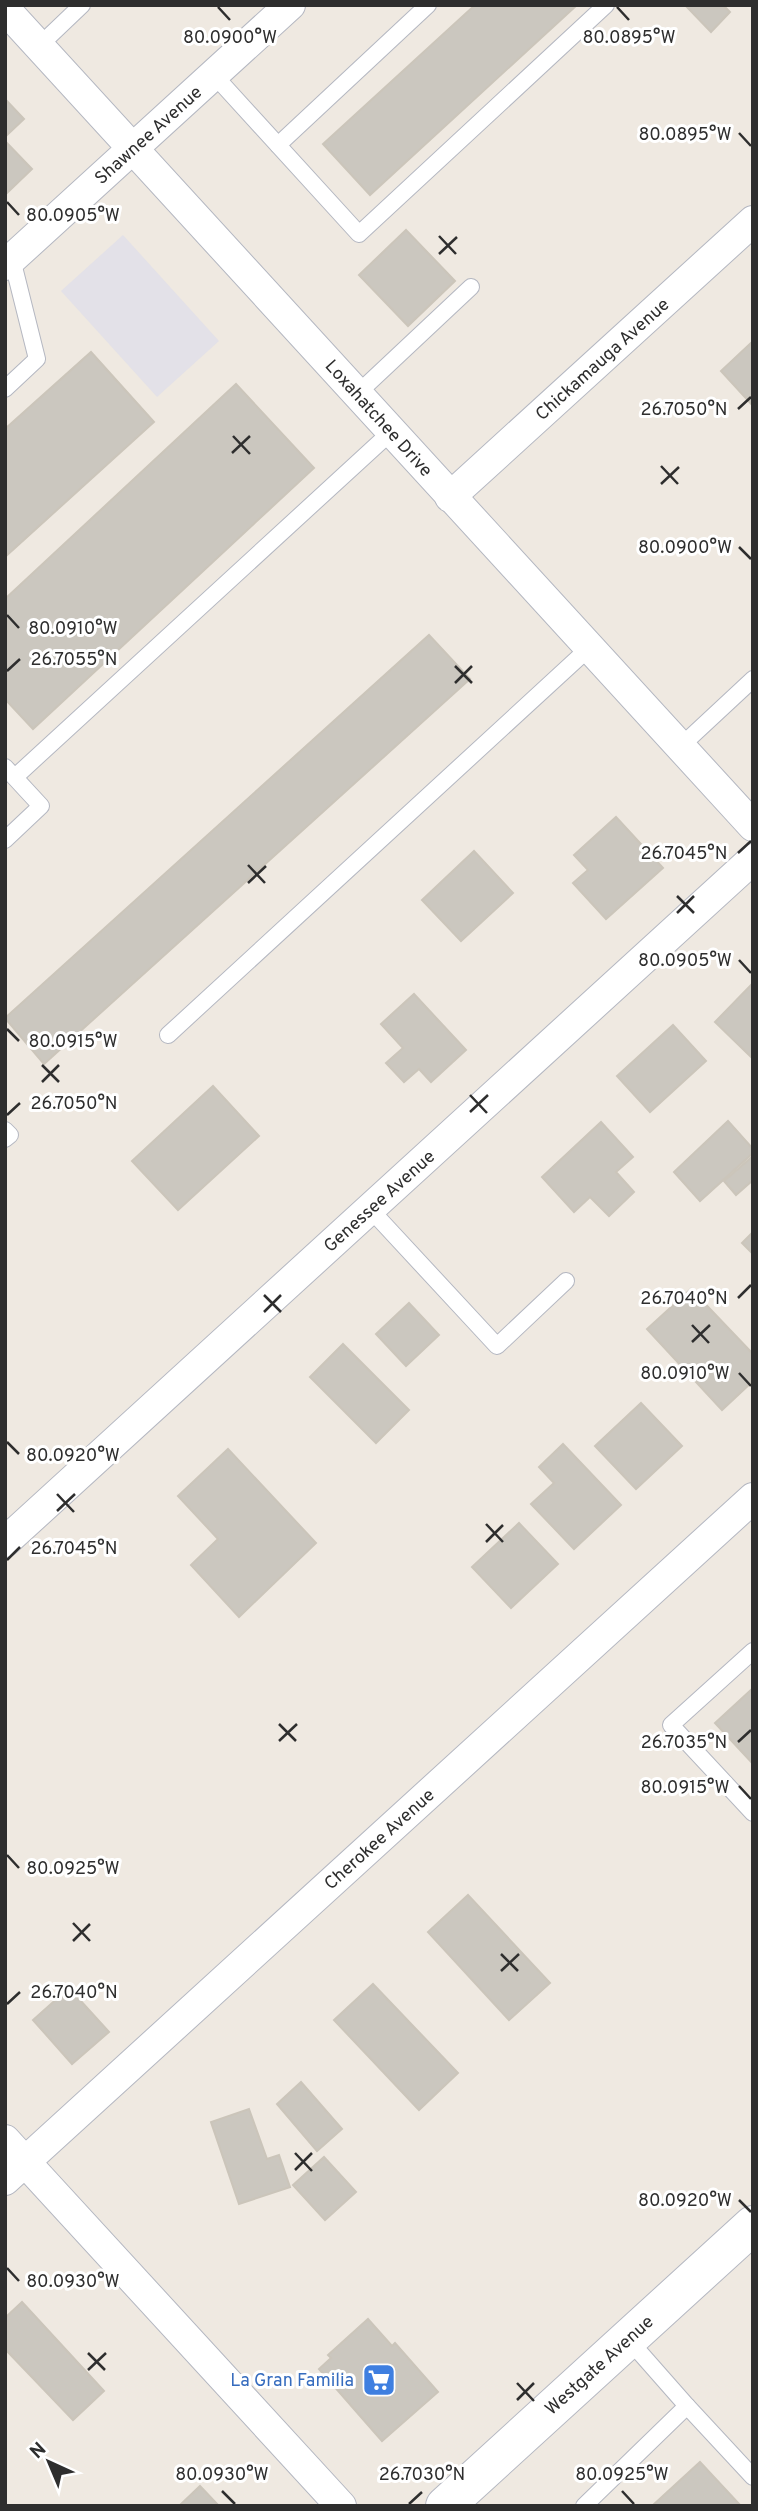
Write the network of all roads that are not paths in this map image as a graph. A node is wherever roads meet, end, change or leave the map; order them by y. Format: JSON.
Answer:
{"nodes":[{"id":1,"x":82,"y":5,"type":"edge"},
{"id":2,"x":290,"y":5,"type":"edge"},
{"id":3,"x":428,"y":5,"type":"edge"},
{"id":4,"x":606,"y":5,"type":"edge"},
{"id":5,"x":5,"y":9,"type":"edge"},
{"id":6,"x":39,"y":46,"type":"junction"},
{"id":7,"x":214,"y":75,"type":"junction"},
{"id":8,"x":278,"y":145,"type":"junction"},
{"id":9,"x":132,"y":149,"type":"junction"},
{"id":10,"x":753,"y":220,"type":"edge"},
{"id":11,"x":9,"y":262,"type":"edge"},
{"id":12,"x":471,"y":287,"type":"dead end"},
{"id":13,"x":5,"y":388,"type":"edge"},
{"id":14,"x":356,"y":394,"type":"junction"},
{"id":15,"x":391,"y":432,"type":"junction"},
{"id":16,"x":450,"y":497,"type":"junction"},
{"id":17,"x":589,"y":648,"type":"junction"},
{"id":18,"x":753,"y":679,"type":"edge"},
{"id":19,"x":680,"y":747,"type":"junction"},
{"id":20,"x":10,"y":772,"type":"edge"},
{"id":21,"x":753,"y":826,"type":"edge"},
{"id":22,"x":5,"y":840,"type":"edge"},
{"id":23,"x":753,"y":859,"type":"edge"},
{"id":24,"x":168,"y":1035,"type":"dead end"},
{"id":25,"x":5,"y":1130,"type":"edge"},
{"id":26,"x":5,"y":1139,"type":"edge"},
{"id":27,"x":370,"y":1209,"type":"junction"},
{"id":28,"x":566,"y":1281,"type":"dead end"},
{"id":29,"x":753,"y":1498,"type":"edge"},
{"id":30,"x":5,"y":1542,"type":"edge"},
{"id":31,"x":753,"y":1651,"type":"edge"},
{"id":32,"x":753,"y":1813,"type":"edge"},
{"id":33,"x":5,"y":2140,"type":"edge"},
{"id":34,"x":15,"y":2171,"type":"edge"},
{"id":35,"x":753,"y":2225,"type":"edge"},
{"id":36,"x":628,"y":2339,"type":"junction"},
{"id":37,"x":687,"y":2406,"type":"junction"},
{"id":38,"x":753,"y":2477,"type":"edge"},
{"id":39,"x":341,"y":2506,"type":"edge"},
{"id":40,"x":445,"y":2506,"type":"edge"},
{"id":41,"x":584,"y":2506,"type":"edge"}],
"edges":[{"from":1,"to":6,"type":"lane"},
{"from":2,"to":7,"type":"street","name":"Shawnee Avenue"},
{"from":3,"to":8,"type":"lane"},
{"from":4,"to":8,"type":"lane"},
{"from":5,"to":6,"type":"street","name":"Loxahatchee Drive"},
{"from":6,"to":9,"type":"street","name":"Loxahatchee Drive"},
{"from":7,"to":8,"type":"lane"},
{"from":7,"to":9,"type":"street","name":"Shawnee Avenue"},
{"from":9,"to":11,"type":"street","name":"Shawnee Avenue"},
{"from":9,"to":14,"type":"street","name":"Loxahatchee Drive"},
{"from":10,"to":16,"type":"street","name":"Chickamauga Avenue"},
{"from":11,"to":13,"type":"lane"},
{"from":12,"to":14,"type":"lane"},
{"from":14,"to":15,"type":"street","name":"Loxahatchee Drive"},
{"from":15,"to":16,"type":"street","name":"Loxahatchee Drive"},
{"from":15,"to":20,"type":"lane"},
{"from":16,"to":17,"type":"street","name":"Loxahatchee Drive"},
{"from":17,"to":19,"type":"street","name":"Loxahatchee Drive"},
{"from":17,"to":24,"type":"lane"},
{"from":18,"to":19,"type":"lane"},
{"from":19,"to":21,"type":"street","name":"Loxahatchee Drive"},
{"from":20,"to":22,"type":"lane"},
{"from":23,"to":27,"type":"street","name":"Genessee Avenue"},
{"from":25,"to":26,"type":"lane"},
{"from":27,"to":28,"type":"lane"},
{"from":27,"to":30,"type":"street","name":"Genessee Avenue"},
{"from":29,"to":34,"type":"street","name":"Cherokee Avenue"},
{"from":31,"to":32,"type":"lane"},
{"from":33,"to":34,"type":"street"},
{"from":34,"to":39,"type":"street"},
{"from":35,"to":36,"type":"street","name":"Westgate Avenue"},
{"from":36,"to":37,"type":"lane"},
{"from":36,"to":40,"type":"street","name":"Westgate Avenue"},
{"from":37,"to":38,"type":"lane"},
{"from":37,"to":41,"type":"lane"}]}
